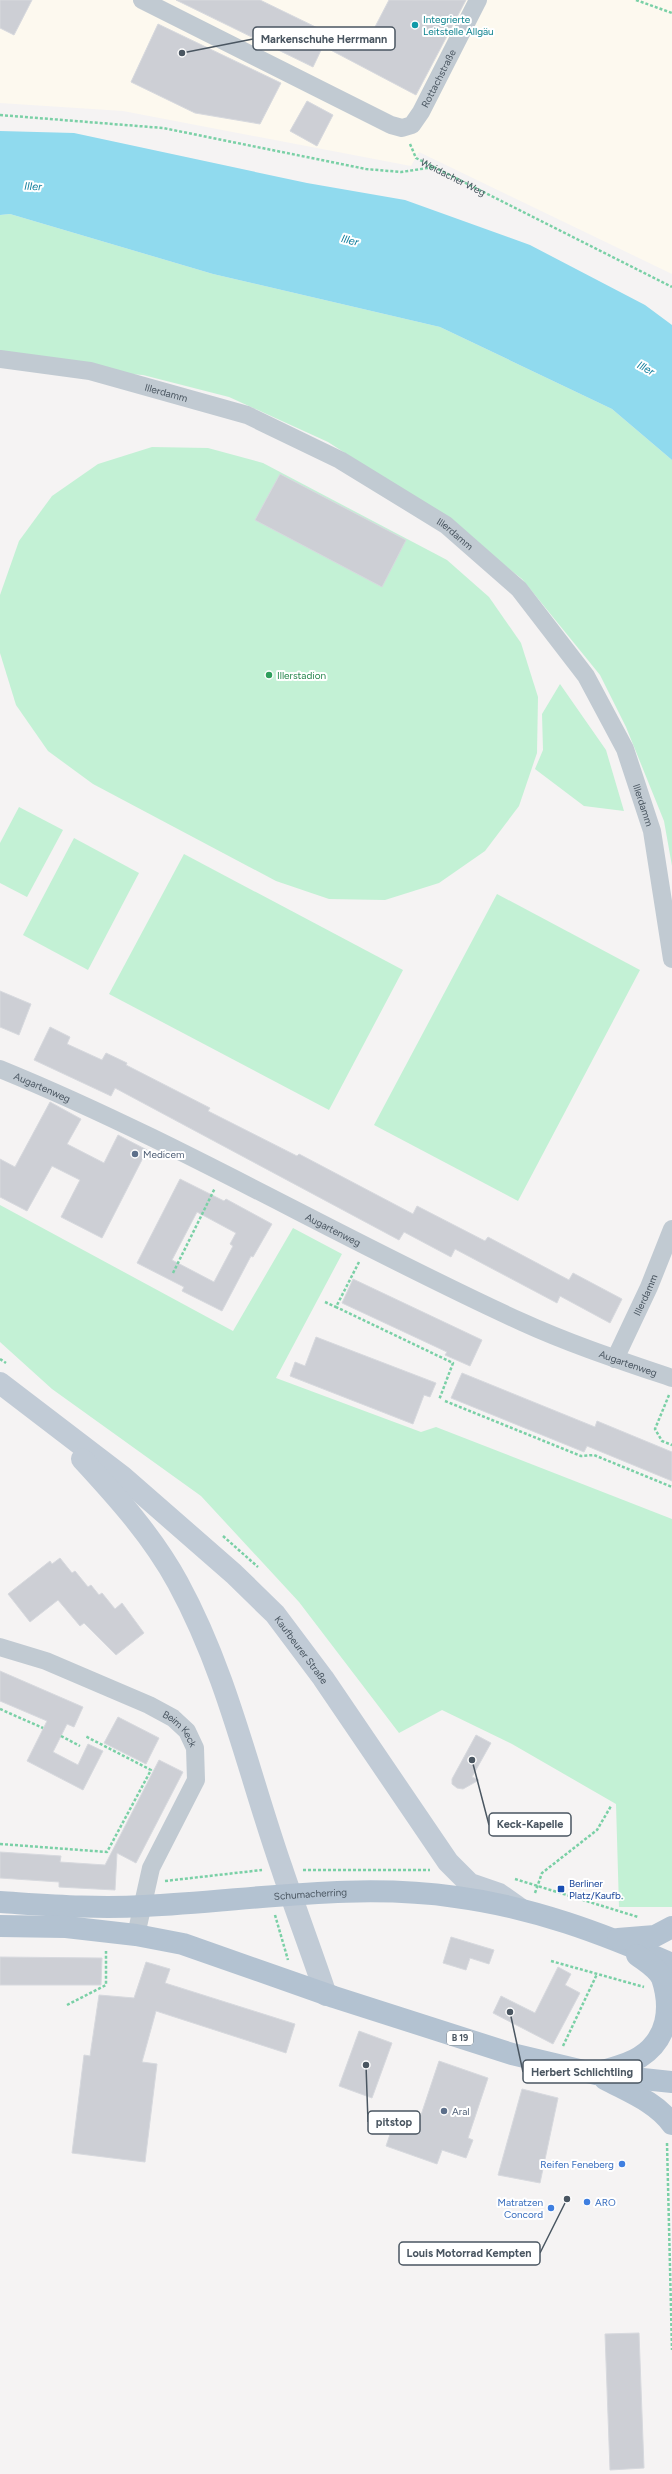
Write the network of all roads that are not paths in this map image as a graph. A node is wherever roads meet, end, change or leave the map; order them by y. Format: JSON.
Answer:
{"nodes":[{"id":1,"x":142,"y":0,"type":"edge"},
{"id":2,"x":478,"y":0,"type":"edge"},
{"id":3,"x":0,"y":359,"type":"edge"},
{"id":4,"x":672,"y":960,"type":"edge"},
{"id":5,"x":0,"y":1069,"type":"edge"},
{"id":6,"x":672,"y":1228,"type":"edge"},
{"id":7,"x":615,"y":1359,"type":"junction"},
{"id":8,"x":672,"y":1378,"type":"edge"},
{"id":9,"x":0,"y":1382,"type":"edge"},
{"id":10,"x":46,"y":1420,"type":"junction"},
{"id":11,"x":0,"y":1647,"type":"edge"},
{"id":12,"x":292,"y":1895,"type":"junction"},
{"id":13,"x":0,"y":1902,"type":"edge"},
{"id":14,"x":144,"y":1906,"type":"junction"},
{"id":15,"x":524,"y":1910,"type":"junction"},
{"id":16,"x":0,"y":1926,"type":"edge"},
{"id":17,"x":672,"y":1927,"type":"edge"},
{"id":18,"x":136,"y":1935,"type":"junction"},
{"id":19,"x":615,"y":1939,"type":"junction"},
{"id":20,"x":672,"y":1964,"type":"edge"},
{"id":21,"x":326,"y":1995,"type":"junction"},
{"id":22,"x":596,"y":2074,"type":"junction"},
{"id":23,"x":672,"y":2082,"type":"edge"},
{"id":24,"x":669,"y":2133,"type":"edge"}],
"edges":[{"from":1,"to":2,"type":"street","name":"Rottachstraße"},
{"from":3,"to":4,"type":"street","name":"Illerdamm"},
{"from":5,"to":7,"type":"street","name":"Augartenweg"},
{"from":6,"to":7,"type":"street","name":"Illerdamm"},
{"from":7,"to":8,"type":"street","name":"Augartenweg"},
{"from":9,"to":10,"type":"street","name":"Kaufbeurer Straße"},
{"from":10,"to":12,"type":"street","name":"Kaufbeurer Straße"},
{"from":10,"to":15,"type":"street","name":"Kaufbeurer Straße"},
{"from":11,"to":14,"type":"street","name":"Beim Keck"},
{"from":12,"to":14,"type":"main road","name":"Schumacherring"},
{"from":12,"to":15,"type":"main road","name":"Schumacherring"},
{"from":12,"to":21,"type":"street","name":"Kaufbeurer Straße"},
{"from":13,"to":14,"type":"main road","name":"Schumacherring"},
{"from":14,"to":18,"type":"street","name":"Beim Keck"},
{"from":15,"to":19,"type":"main road","name":"Schumacherring"},
{"from":16,"to":18,"type":"main road"},
{"from":17,"to":19,"type":"main road"},
{"from":18,"to":21,"type":"main road"},
{"from":19,"to":20,"type":"main road"},
{"from":19,"to":22,"type":"main road"},
{"from":21,"to":22,"type":"main road","number":"B 19"},
{"from":22,"to":23,"type":"main road","number":"B 19"},
{"from":22,"to":24,"type":"main road"}]}
